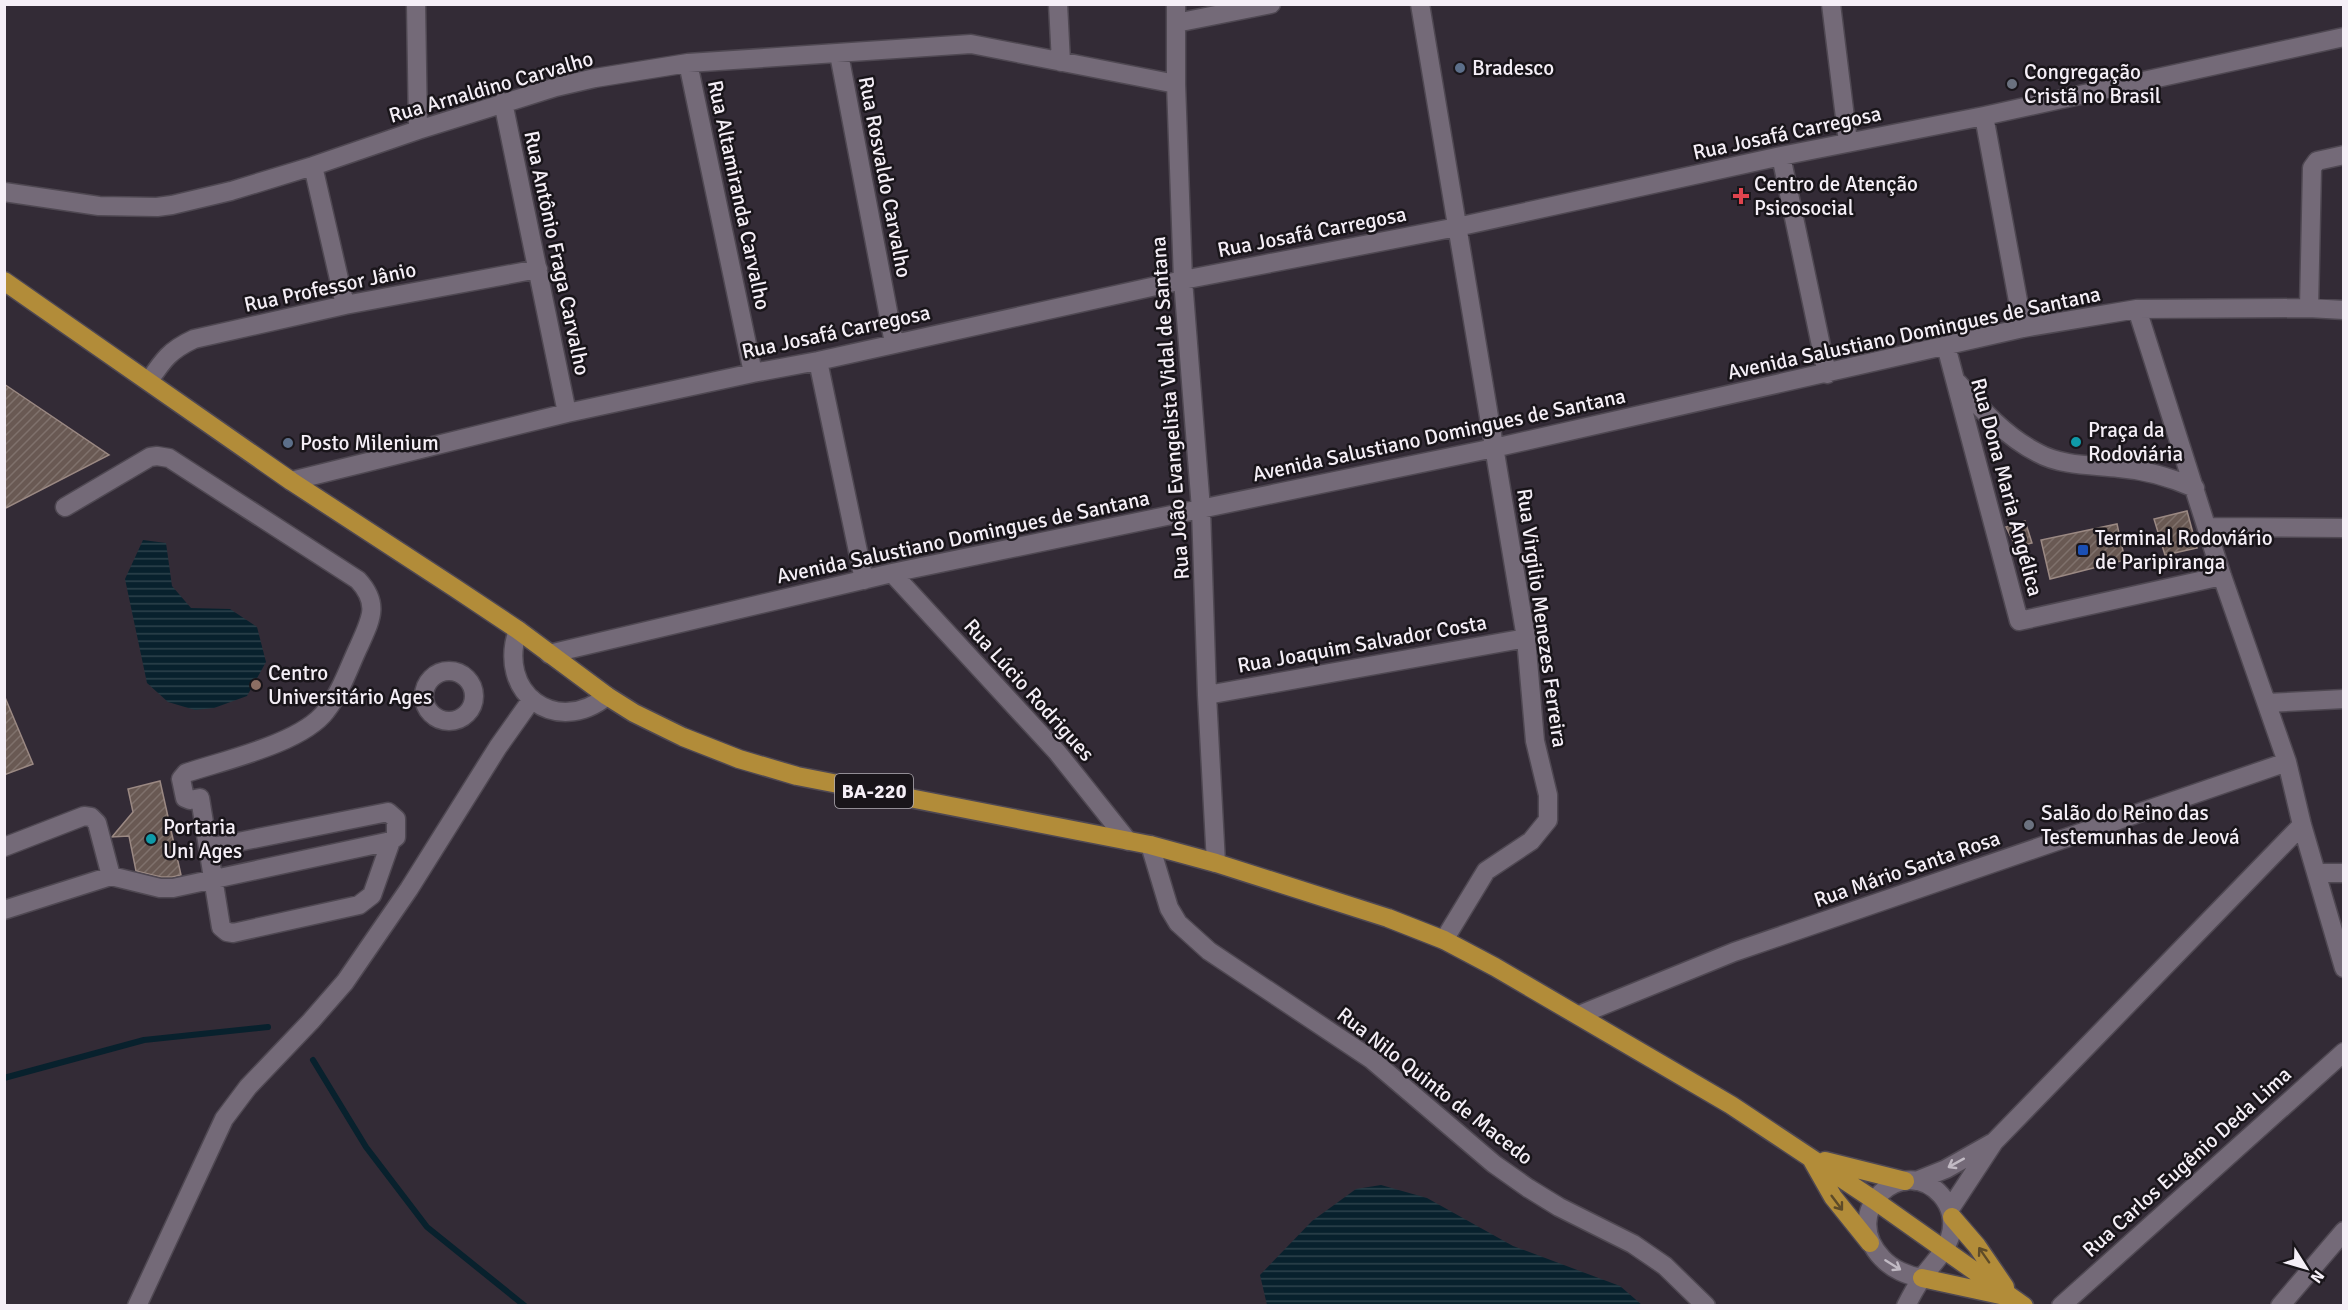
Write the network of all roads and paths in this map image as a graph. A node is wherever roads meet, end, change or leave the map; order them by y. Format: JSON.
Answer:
{"nodes":[{"id":1,"x":416,"y":4,"type":"edge"},
{"id":2,"x":1058,"y":4,"type":"edge"},
{"id":3,"x":1271,"y":4,"type":"edge"},
{"id":4,"x":1420,"y":4,"type":"edge"},
{"id":5,"x":1831,"y":4,"type":"edge"},
{"id":6,"x":1176,"y":14,"type":"edge"},
{"id":7,"x":2343,"y":37,"type":"edge"},
{"id":8,"x":839,"y":54,"type":"junction"},
{"id":9,"x":1061,"y":62,"type":"junction"},
{"id":10,"x":688,"y":63,"type":"junction"},
{"id":11,"x":1176,"y":84,"type":"junction"},
{"id":12,"x":503,"y":102,"type":"junction"},
{"id":13,"x":1984,"y":116,"type":"junction"},
{"id":14,"x":418,"y":130,"type":"junction"},
{"id":15,"x":1848,"y":142,"type":"junction"},
{"id":16,"x":1780,"y":156,"type":"junction"},
{"id":17,"x":2343,"y":156,"type":"edge"},
{"id":18,"x":313,"y":166,"type":"junction"},
{"id":19,"x":4,"y":192,"type":"edge"},
{"id":20,"x":1457,"y":227,"type":"junction"},
{"id":21,"x":538,"y":269,"type":"junction"},
{"id":22,"x":1183,"y":280,"type":"junction"},
{"id":23,"x":4,"y":281,"type":"edge"},
{"id":24,"x":345,"y":304,"type":"junction"},
{"id":25,"x":2309,"y":308,"type":"junction"},
{"id":26,"x":2137,"y":309,"type":"junction"},
{"id":27,"x":2343,"y":310,"type":"edge"},
{"id":28,"x":2023,"y":328,"type":"junction"},
{"id":29,"x":894,"y":343,"type":"junction"},
{"id":30,"x":1946,"y":345,"type":"junction"},
{"id":31,"x":818,"y":360,"type":"junction"},
{"id":32,"x":753,"y":373,"type":"junction"},
{"id":33,"x":1827,"y":374,"type":"junction"},
{"id":34,"x":1955,"y":379,"type":"junction"},
{"id":35,"x":148,"y":381,"type":"junction"},
{"id":36,"x":567,"y":413,"type":"junction"},
{"id":37,"x":1494,"y":448,"type":"junction"},
{"id":38,"x":291,"y":481,"type":"junction"},
{"id":39,"x":2195,"y":488,"type":"junction"},
{"id":40,"x":65,"y":507,"type":"dead end"},
{"id":41,"x":1201,"y":509,"type":"junction"},
{"id":42,"x":2208,"y":527,"type":"junction"},
{"id":43,"x":2343,"y":528,"type":"edge"},
{"id":44,"x":892,"y":573,"type":"junction"},
{"id":45,"x":2222,"y":576,"type":"junction"},
{"id":46,"x":864,"y":580,"type":"junction"},
{"id":47,"x":518,"y":630,"type":"junction"},
{"id":48,"x":1526,"y":638,"type":"junction"},
{"id":49,"x":549,"y":654,"type":"junction"},
{"id":50,"x":1207,"y":695,"type":"junction"},
{"id":51,"x":607,"y":696,"type":"junction"},
{"id":52,"x":532,"y":699,"type":"junction"},
{"id":53,"x":2343,"y":699,"type":"edge"},
{"id":54,"x":2268,"y":703,"type":"junction"},
{"id":55,"x":2287,"y":762,"type":"junction"},
{"id":56,"x":2302,"y":825,"type":"junction"},
{"id":57,"x":391,"y":841,"type":"junction"},
{"id":58,"x":1128,"y":841,"type":"junction"},
{"id":59,"x":1150,"y":845,"type":"junction"},
{"id":60,"x":4,"y":847,"type":"edge"},
{"id":61,"x":208,"y":848,"type":"junction"},
{"id":62,"x":1216,"y":863,"type":"junction"},
{"id":63,"x":2317,"y":873,"type":"junction"},
{"id":64,"x":2343,"y":873,"type":"edge"},
{"id":65,"x":111,"y":876,"type":"junction"},
{"id":66,"x":213,"y":879,"type":"junction"},
{"id":67,"x":4,"y":910,"type":"edge"},
{"id":68,"x":1444,"y":940,"type":"junction"},
{"id":69,"x":2343,"y":968,"type":"edge"},
{"id":70,"x":1579,"y":1015,"type":"junction"},
{"id":71,"x":2343,"y":1052,"type":"edge"},
{"id":72,"x":1994,"y":1142,"type":"junction"},
{"id":73,"x":1811,"y":1158,"type":"junction"},
{"id":74,"x":1910,"y":1181,"type":"junction"},
{"id":75,"x":1874,"y":1200,"type":"junction"},
{"id":76,"x":1951,"y":1213,"type":"junction"},
{"id":77,"x":2343,"y":1232,"type":"edge"},
{"id":78,"x":1870,"y":1243,"type":"junction"},
{"id":79,"x":1945,"y":1249,"type":"junction"},
{"id":80,"x":1922,"y":1278,"type":"junction"},
{"id":81,"x":2017,"y":1301,"type":"edge"},
{"id":82,"x":137,"y":1305,"type":"edge"},
{"id":83,"x":1706,"y":1305,"type":"edge"},
{"id":84,"x":1905,"y":1305,"type":"edge"},
{"id":85,"x":2061,"y":1305,"type":"edge"},
{"id":86,"x":2280,"y":1305,"type":"edge"}],
"edges":[{"from":1,"to":14,"type":"street"},
{"from":2,"to":9,"type":"street"},
{"from":3,"to":6,"type":"street"},
{"from":4,"to":20,"type":"street","name":"Rua Virgilio Menezes Ferreira"},
{"from":5,"to":15,"type":"street"},
{"from":6,"to":11,"type":"street","name":"Rua João Evangelista Vidal de Santana"},
{"from":7,"to":13,"type":"street","name":"Rua Josafá Carregosa"},
{"from":8,"to":9,"type":"street","name":"Rua Arnaldino Carvalho"},
{"from":8,"to":10,"type":"street","name":"Rua Arnaldino Carvalho"},
{"from":8,"to":29,"type":"street","name":"Rua Rosvaldo Carvalho"},
{"from":9,"to":11,"type":"street","name":"Rua Arnaldino Carvalho"},
{"from":10,"to":12,"type":"street","name":"Rua Arnaldino Carvalho"},
{"from":10,"to":32,"type":"street","name":"Rua Altamiranda Carvalho"},
{"from":11,"to":22,"type":"street","name":"Rua João Evangelista Vidal de Santana"},
{"from":12,"to":14,"type":"street","name":"Rua Arnaldino Carvalho"},
{"from":12,"to":21,"type":"street","name":"Rua Antônio Fraga Carvalho"},
{"from":13,"to":15,"type":"street","name":"Rua Josafá Carregosa"},
{"from":13,"to":28,"type":"street"},
{"from":14,"to":18,"type":"street","name":"Rua Arnaldino Carvalho"},
{"from":15,"to":16,"type":"street","name":"Rua Josafá Carregosa"},
{"from":16,"to":20,"type":"street","name":"Rua Josafá Carregosa"},
{"from":16,"to":33,"type":"street"},
{"from":17,"to":25,"type":"street"},
{"from":18,"to":19,"type":"street","name":"Rua Arnaldino Carvalho"},
{"from":18,"to":24,"type":"street"},
{"from":20,"to":22,"type":"street","name":"Rua Josafá Carregosa"},
{"from":20,"to":37,"type":"street","name":"Rua Virgilio Menezes Ferreira"},
{"from":21,"to":24,"type":"street","name":"Rua Professor Jânio"},
{"from":21,"to":36,"type":"street","name":"Rua Antônio Fraga Carvalho"},
{"from":22,"to":29,"type":"street","name":"Rua Josafá Carregosa"},
{"from":22,"to":41,"type":"street","name":"Rua João Evangelista Vidal de Santana"},
{"from":23,"to":35,"type":"main road","number":"BA-220"},
{"from":24,"to":35,"type":"street","name":"Rua Professor Jânio"},
{"from":25,"to":26,"type":"street","name":"Avenida Salustiano Domingues de Santana"},
{"from":25,"to":27,"type":"street","name":"Avenida Salustiano Domingues de Santana"},
{"from":26,"to":28,"type":"street","name":"Avenida Salustiano Domingues de Santana"},
{"from":26,"to":39,"type":"street"},
{"from":28,"to":30,"type":"street","name":"Avenida Salustiano Domingues de Santana"},
{"from":29,"to":31,"type":"street","name":"Rua Josafá Carregosa"},
{"from":30,"to":33,"type":"street","name":"Avenida Salustiano Domingues de Santana"},
{"from":30,"to":34,"type":"street","name":"Rua Dona Maria Angélica"},
{"from":31,"to":32,"type":"street","name":"Rua Josafá Carregosa"},
{"from":31,"to":46,"type":"street"},
{"from":32,"to":36,"type":"street","name":"Rua Josafá Carregosa"},
{"from":33,"to":37,"type":"street","name":"Avenida Salustiano Domingues de Santana"},
{"from":34,"to":39,"type":"street"},
{"from":34,"to":45,"type":"street","name":"Rua Dona Maria Angélica"},
{"from":35,"to":38,"type":"main road","number":"BA-220"},
{"from":36,"to":38,"type":"street","name":"Rua Josafá Carregosa"},
{"from":37,"to":41,"type":"street","name":"Avenida Salustiano Domingues de Santana"},
{"from":37,"to":48,"type":"street","name":"Rua Virgilio Menezes Ferreira"},
{"from":38,"to":47,"type":"main road","number":"BA-220"},
{"from":39,"to":42,"type":"street"},
{"from":40,"to":61,"type":"street"},
{"from":41,"to":44,"type":"street","name":"Avenida Salustiano Domingues de Santana"},
{"from":41,"to":50,"type":"street","name":"Rua João Evangelista Vidal de Santana"},
{"from":42,"to":43,"type":"street"},
{"from":42,"to":45,"type":"street"},
{"from":44,"to":46,"type":"street","name":"Avenida Salustiano Domingues de Santana"},
{"from":44,"to":58,"type":"street","name":"Rua Lúcio Rodrigues"},
{"from":45,"to":54,"type":"street"},
{"from":46,"to":49,"type":"street","name":"Avenida Salustiano Domingues de Santana"},
{"from":47,"to":49,"type":"main road","number":"BA-220"},
{"from":47,"to":52,"type":"street"},
{"from":48,"to":50,"type":"street","name":"Rua Joaquim Salvador Costa"},
{"from":48,"to":68,"type":"street","name":"Rua Virgilio Menezes Ferreira"},
{"from":49,"to":51,"type":"main road","number":"BA-220"},
{"from":50,"to":62,"type":"street","name":"Rua João Evangelista Vidal de Santana"},
{"from":51,"to":52,"type":"street"},
{"from":51,"to":58,"type":"main road","number":"BA-220"},
{"from":52,"to":82,"type":"street"},
{"from":53,"to":54,"type":"street"},
{"from":54,"to":55,"type":"street"},
{"from":55,"to":56,"type":"street"},
{"from":55,"to":70,"type":"street","name":"Rua Mário Santa Rosa"},
{"from":56,"to":63,"type":"street"},
{"from":56,"to":72,"type":"street"},
{"from":57,"to":61,"type":"street"},
{"from":57,"to":66,"type":"street"},
{"from":57,"to":66,"type":"street"},
{"from":58,"to":59,"type":"main road","number":"BA-220"},
{"from":59,"to":62,"type":"main road","number":"BA-220"},
{"from":59,"to":83,"type":"street","name":"Rua Nilo Quinto de Macedo"},
{"from":60,"to":65,"type":"street"},
{"from":61,"to":66,"type":"street"},
{"from":62,"to":68,"type":"main road","number":"BA-220"},
{"from":63,"to":64,"type":"street"},
{"from":63,"to":69,"type":"street"},
{"from":65,"to":66,"type":"street"},
{"from":65,"to":67,"type":"street"},
{"from":68,"to":70,"type":"main road","number":"BA-220"},
{"from":70,"to":73,"type":"main road","number":"BA-220"},
{"from":71,"to":85,"type":"street","name":"Rua Carlos Eugênio Deda Lima"},
{"from":72,"to":74,"type":"street","one_way":true},
{"from":72,"to":76,"type":"street"},
{"from":73,"to":74,"type":"main road"},
{"from":73,"to":75,"type":"main road","number":"BA-220"},
{"from":73,"to":78,"type":"main road","one_way":true},
{"from":74,"to":75,"type":"street"},
{"from":74,"to":76,"type":"street"},
{"from":75,"to":78,"type":"street"},
{"from":75,"to":79,"type":"main road","number":"BA-220"},
{"from":76,"to":79,"type":"street"},
{"from":81,"to":76,"type":"main road","one_way":true},
{"from":77,"to":86,"type":"street"},
{"from":78,"to":80,"type":"street","one_way":true},
{"from":79,"to":80,"type":"street"},
{"from":79,"to":81,"type":"main road","number":"BA-220"},
{"from":80,"to":81,"type":"main road"},
{"from":80,"to":84,"type":"street"}]}
